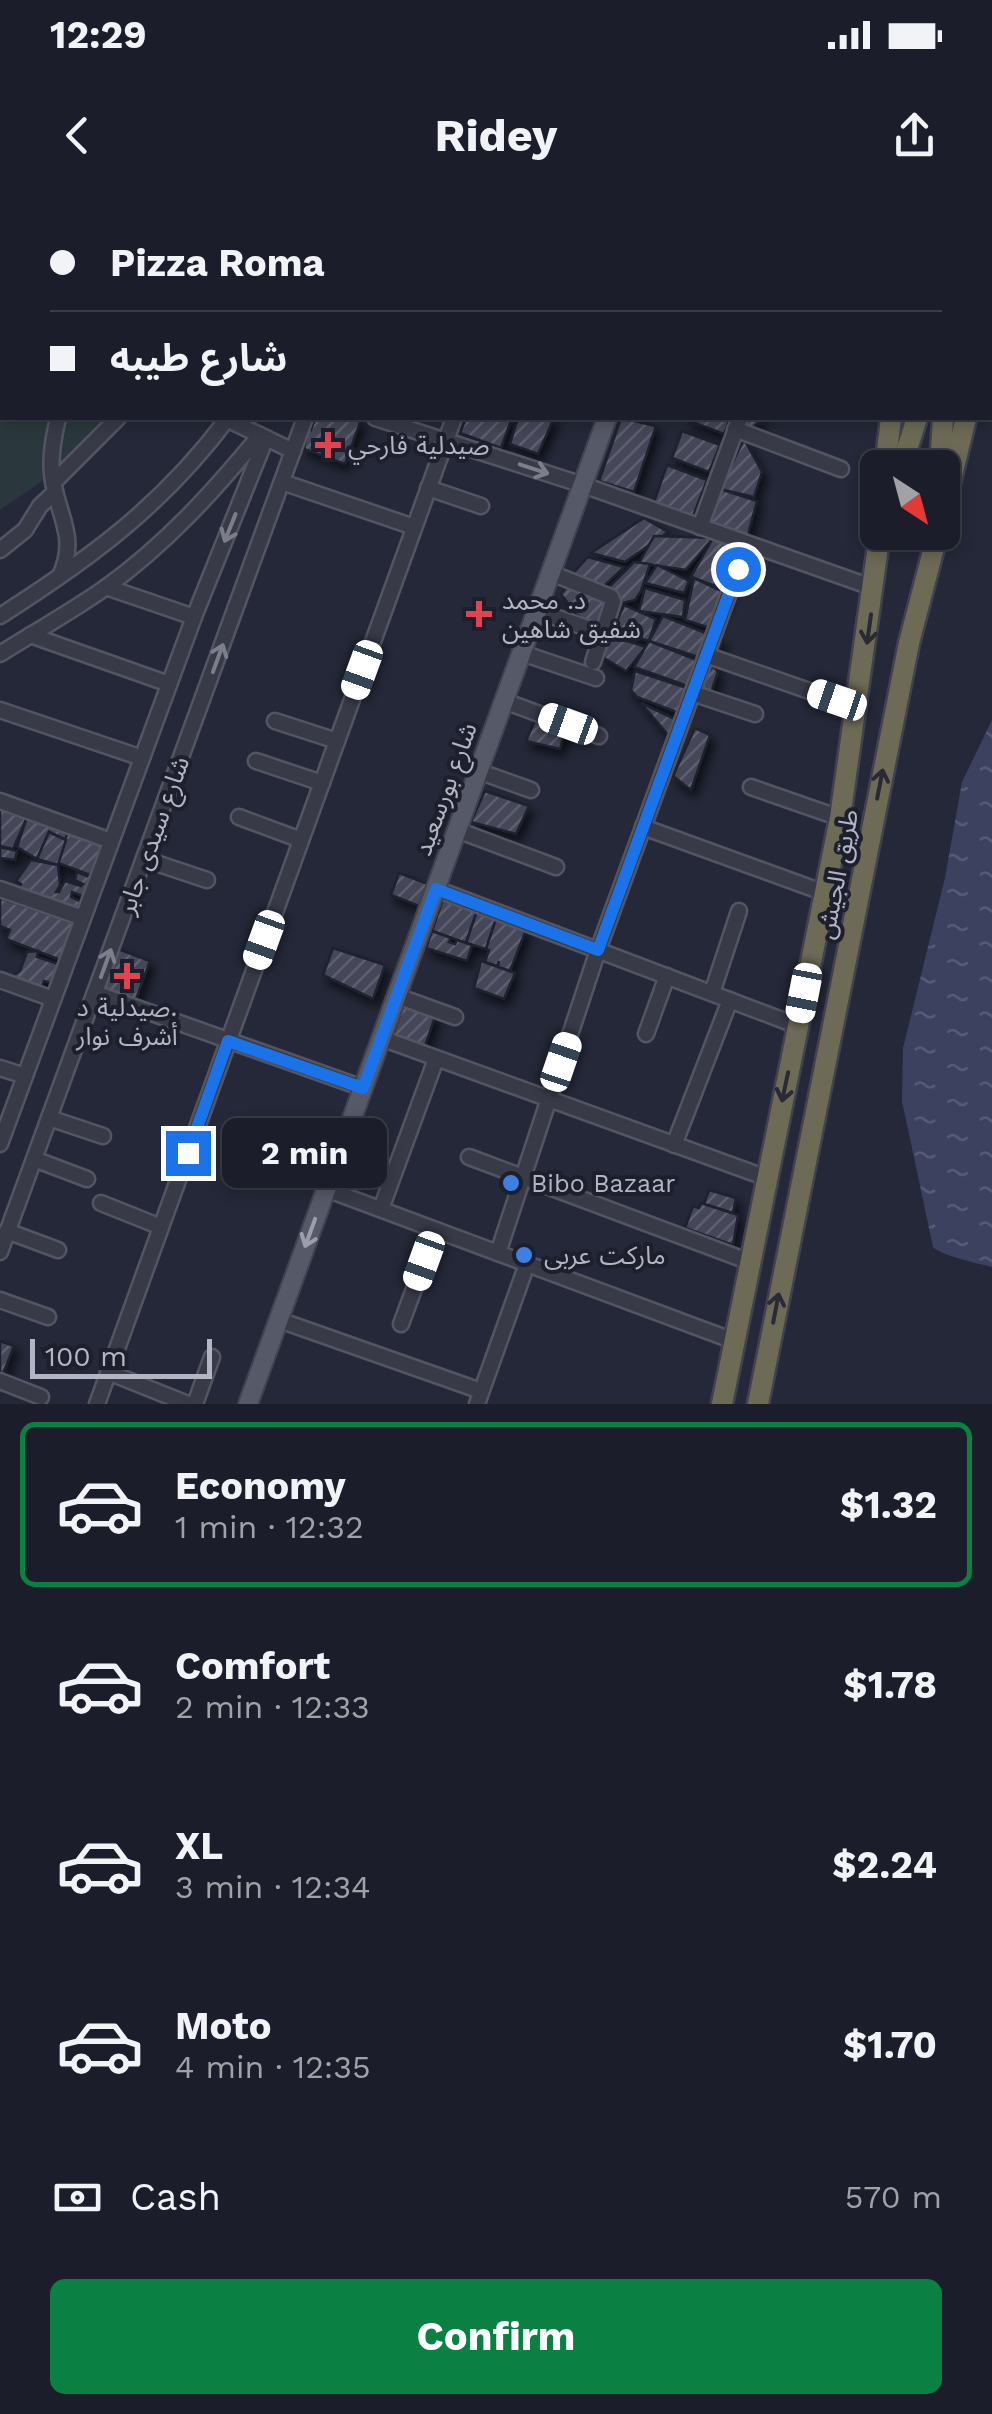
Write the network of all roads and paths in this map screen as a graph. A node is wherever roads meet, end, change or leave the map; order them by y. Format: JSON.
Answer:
{"nodes":[{"id":1,"x":58,"y":420,"type":"edge"},
{"id":2,"x":116,"y":420,"type":"edge"},
{"id":3,"x":225,"y":420,"type":"edge"},
{"id":4,"x":230,"y":420,"type":"edge"},
{"id":5,"x":305,"y":420,"type":"edge"},
{"id":6,"x":381,"y":420,"type":"edge"},
{"id":7,"x":453,"y":420,"type":"edge"},
{"id":8,"x":606,"y":420,"type":"edge"},
{"id":9,"x":891,"y":420,"type":"edge"},
{"id":10,"x":916,"y":420,"type":"edge"},
{"id":11,"x":943,"y":420,"type":"edge"},
{"id":12,"x":966,"y":420,"type":"edge"},
{"id":13,"x":738,"y":423,"type":"edge"},
{"id":14,"x":263,"y":436,"type":"junction"},
{"id":15,"x":446,"y":440,"type":"junction"},
{"id":16,"x":887,"y":450,"type":"edge"},
{"id":17,"x":907,"y":450,"type":"edge"},
{"id":18,"x":941,"y":450,"type":"edge"},
{"id":19,"x":958,"y":450,"type":"edge"},
{"id":20,"x":294,"y":451,"type":"junction"},
{"id":21,"x":841,"y":469,"type":"dead end"},
{"id":22,"x":282,"y":482,"type":"junction"},
{"id":23,"x":583,"y":485,"type":"junction"},
{"id":24,"x":54,"y":488,"type":"junction"},
{"id":25,"x":428,"y":488,"type":"junction"},
{"id":26,"x":481,"y":506,"type":"dead end"},
{"id":27,"x":414,"y":527,"type":"junction"},
{"id":28,"x":700,"y":527,"type":"junction"},
{"id":29,"x":747,"y":544,"type":"junction"},
{"id":30,"x":0,"y":550,"type":"edge"},
{"id":31,"x":878,"y":550,"type":"edge"},
{"id":32,"x":933,"y":550,"type":"edge"},
{"id":33,"x":551,"y":573,"type":"junction"},
{"id":34,"x":60,"y":576,"type":"junction"},
{"id":35,"x":106,"y":587,"type":"junction"},
{"id":36,"x":874,"y":588,"type":"junction"},
{"id":37,"x":537,"y":611,"type":"junction"},
{"id":38,"x":0,"y":616,"type":"edge"},
{"id":39,"x":194,"y":617,"type":"junction"},
{"id":40,"x":602,"y":633,"type":"junction"},
{"id":41,"x":30,"y":636,"type":"junction"},
{"id":42,"x":522,"y":653,"type":"junction"},
{"id":43,"x":0,"y":654,"type":"edge"},
{"id":44,"x":706,"y":655,"type":"junction"},
{"id":45,"x":593,"y":662,"type":"dead end"},
{"id":46,"x":596,"y":678,"type":"dead end"},
{"id":47,"x":169,"y":684,"type":"junction"},
{"id":48,"x":692,"y":693,"type":"junction"},
{"id":49,"x":504,"y":701,"type":"junction"},
{"id":50,"x":858,"y":708,"type":"junction"},
{"id":51,"x":0,"y":710,"type":"edge"},
{"id":52,"x":755,"y":714,"type":"dead end"},
{"id":53,"x":275,"y":721,"type":"dead end"},
{"id":54,"x":599,"y":736,"type":"dead end"},
{"id":55,"x":336,"y":741,"type":"junction"},
{"id":56,"x":142,"y":758,"type":"junction"},
{"id":57,"x":256,"y":761,"type":"dead end"},
{"id":58,"x":478,"y":771,"type":"junction"},
{"id":59,"x":322,"y":782,"type":"junction"},
{"id":60,"x":750,"y":787,"type":"dead end"},
{"id":61,"x":531,"y":790,"type":"dead end"},
{"id":62,"x":0,"y":801,"type":"edge"},
{"id":63,"x":238,"y":816,"type":"dead end"},
{"id":64,"x":840,"y":818,"type":"junction"},
{"id":65,"x":643,"y":827,"type":"junction"},
{"id":66,"x":457,"y":830,"type":"junction"},
{"id":67,"x":301,"y":840,"type":"junction"},
{"id":68,"x":111,"y":842,"type":"junction"},
{"id":69,"x":144,"y":859,"type":"junction"},
{"id":70,"x":556,"y":867,"type":"dead end"},
{"id":71,"x":207,"y":880,"type":"dead end"},
{"id":72,"x":0,"y":889,"type":"edge"},
{"id":73,"x":436,"y":889,"type":"junction"},
{"id":74,"x":824,"y":893,"type":"junction"},
{"id":75,"x":739,"y":911,"type":"dead end"},
{"id":76,"x":83,"y":918,"type":"junction"},
{"id":77,"x":598,"y":950,"type":"junction"},
{"id":78,"x":667,"y":976,"type":"junction"},
{"id":79,"x":0,"y":980,"type":"edge"},
{"id":80,"x":95,"y":993,"type":"junction"},
{"id":81,"x":712,"y":994,"type":"junction"},
{"id":82,"x":396,"y":996,"type":"junction"},
{"id":83,"x":54,"y":998,"type":"junction"},
{"id":84,"x":730,"y":1000,"type":"junction"},
{"id":85,"x":454,"y":1017,"type":"dead end"},
{"id":86,"x":798,"y":1026,"type":"junction"},
{"id":87,"x":646,"y":1034,"type":"dead end"},
{"id":88,"x":381,"y":1038,"type":"junction"},
{"id":89,"x":228,"y":1041,"type":"junction"},
{"id":90,"x":436,"y":1058,"type":"junction"},
{"id":91,"x":0,"y":1068,"type":"edge"},
{"id":92,"x":25,"y":1076,"type":"junction"},
{"id":93,"x":363,"y":1088,"type":"junction"},
{"id":94,"x":549,"y":1099,"type":"junction"},
{"id":95,"x":49,"y":1118,"type":"junction"},
{"id":96,"x":102,"y":1136,"type":"dead end"},
{"id":97,"x":0,"y":1144,"type":"edge"},
{"id":98,"x":674,"y":1145,"type":"junction"},
{"id":99,"x":469,"y":1157,"type":"dead end"},
{"id":100,"x":34,"y":1159,"type":"junction"},
{"id":101,"x":523,"y":1177,"type":"junction"},
{"id":102,"x":766,"y":1178,"type":"junction"},
{"id":103,"x":87,"y":1179,"type":"dead end"},
{"id":104,"x":326,"y":1189,"type":"junction"},
{"id":105,"x":101,"y":1204,"type":"dead end"},
{"id":106,"x":380,"y":1209,"type":"junction"},
{"id":107,"x":160,"y":1227,"type":"junction"},
{"id":108,"x":436,"y":1230,"type":"junction"},
{"id":109,"x":8,"y":1231,"type":"junction"},
{"id":110,"x":58,"y":1250,"type":"dead end"},
{"id":111,"x":0,"y":1252,"type":"edge"},
{"id":112,"x":498,"y":1253,"type":"junction"},
{"id":113,"x":750,"y":1262,"type":"junction"},
{"id":114,"x":527,"y":1264,"type":"junction"},
{"id":115,"x":0,"y":1300,"type":"edge"},
{"id":116,"x":48,"y":1317,"type":"dead end"},
{"id":117,"x":279,"y":1320,"type":"junction"},
{"id":118,"x":401,"y":1324,"type":"dead end"},
{"id":119,"x":734,"y":1341,"type":"junction"},
{"id":120,"x":212,"y":1357,"type":"dead end"},
{"id":121,"x":108,"y":1372,"type":"junction"},
{"id":122,"x":0,"y":1381,"type":"edge"},
{"id":123,"x":41,"y":1396,"type":"dead end"},
{"id":124,"x":479,"y":1398,"type":"edge"},
{"id":125,"x":255,"y":1402,"type":"edge"},
{"id":126,"x":97,"y":1404,"type":"edge"},
{"id":127,"x":192,"y":1404,"type":"edge"},
{"id":128,"x":722,"y":1404,"type":"edge"},
{"id":129,"x":758,"y":1404,"type":"edge"}],
"edges":[{"from":1,"to":24,"type":"street"},
{"from":2,"to":24,"type":"street"},
{"from":3,"to":34,"type":"street"},
{"from":4,"to":14,"type":"street"},
{"from":5,"to":20,"type":"street","name":"شارع سيدى جابر"},
{"from":6,"to":15,"type":"street"},
{"from":7,"to":15,"type":"street"},
{"from":8,"to":23,"type":"main road","name":"شارع بورسعيد"},
{"from":9,"to":16,"type":"highway"},
{"from":10,"to":17,"type":"highway"},
{"from":11,"to":18,"type":"highway"},
{"from":12,"to":19,"type":"highway"},
{"from":13,"to":21,"type":"street"},
{"from":13,"to":28,"type":"street"},
{"from":14,"to":20,"type":"street"},
{"from":14,"to":35,"type":"street"},
{"from":14,"to":39,"type":"street","name":"شارع سيدى جابر","one_way":true},
{"from":15,"to":23,"type":"street","one_way":true},
{"from":15,"to":25,"type":"street"},
{"from":20,"to":22,"type":"street","name":"شارع سيدى جابر"},
{"from":22,"to":27,"type":"street"},
{"from":69,"to":22,"type":"street","name":"شارع سيدى جابر","one_way":true},
{"from":23,"to":28,"type":"street"},
{"from":23,"to":33,"type":"main road","name":"شارع بورسعيد"},
{"from":24,"to":30,"type":"street"},
{"from":24,"to":34,"type":"street"},
{"from":25,"to":26,"type":"street"},
{"from":25,"to":27,"type":"street"},
{"from":27,"to":55,"type":"street"},
{"from":28,"to":29,"type":"street"},
{"from":29,"to":36,"type":"street"},
{"from":29,"to":44,"type":"street"},
{"from":31,"to":36,"type":"highway","name":"طريق الجيش"},
{"from":129,"to":32,"type":"highway","name":"طريق الجيش","one_way":true},
{"from":33,"to":37,"type":"main road","name":"شارع بورسعيد"},
{"from":33,"to":40,"type":"street"},
{"from":34,"to":38,"type":"street"},
{"from":35,"to":39,"type":"street"},
{"from":35,"to":41,"type":"street"},
{"from":36,"to":50,"type":"highway","name":"طريق الجيش","one_way":true},
{"from":37,"to":40,"type":"street"},
{"from":37,"to":42,"type":"main road","name":"شارع بورسعيد"},
{"from":39,"to":47,"type":"street","name":"شارع سيدى جابر"},
{"from":40,"to":45,"type":"street"},
{"from":41,"to":43,"type":"street"},
{"from":41,"to":47,"type":"street"},
{"from":42,"to":46,"type":"street"},
{"from":42,"to":49,"type":"main road","name":"شارع بورسعيد"},
{"from":44,"to":48,"type":"street"},
{"from":44,"to":50,"type":"street"},
{"from":47,"to":56,"type":"street","name":"شارع سيدى جابر"},
{"from":48,"to":52,"type":"street"},
{"from":48,"to":65,"type":"street"},
{"from":49,"to":54,"type":"street"},
{"from":49,"to":58,"type":"main road","name":"شارع بورسعيد"},
{"from":50,"to":64,"type":"highway","name":"طريق الجيش"},
{"from":51,"to":56,"type":"street"},
{"from":53,"to":55,"type":"street"},
{"from":55,"to":59,"type":"street"},
{"from":56,"to":68,"type":"street","name":"شارع سيدى جابر"},
{"from":57,"to":59,"type":"street"},
{"from":58,"to":61,"type":"street"},
{"from":58,"to":66,"type":"main road","name":"شارع بورسعيد"},
{"from":59,"to":67,"type":"street"},
{"from":60,"to":64,"type":"street"},
{"from":62,"to":68,"type":"street"},
{"from":63,"to":67,"type":"street"},
{"from":64,"to":74,"type":"highway","name":"طريق الجيش"},
{"from":65,"to":74,"type":"street"},
{"from":65,"to":77,"type":"street"},
{"from":66,"to":70,"type":"street"},
{"from":66,"to":73,"type":"main road","name":"شارع بورسعيد"},
{"from":67,"to":89,"type":"street"},
{"from":68,"to":76,"type":"street","name":"شارع سيدى جابر"},
{"from":69,"to":71,"type":"street"},
{"from":80,"to":69,"type":"street","name":"شارع سيدى جابر","one_way":true},
{"from":72,"to":76,"type":"street"},
{"from":73,"to":77,"type":"street"},
{"from":73,"to":82,"type":"main road","name":"شارع بورسعيد"},
{"from":74,"to":86,"type":"highway","name":"طريق الجيش"},
{"from":75,"to":81,"type":"street"},
{"from":76,"to":83,"type":"street","name":"شارع سيدى جابر"},
{"from":77,"to":78,"type":"street"},
{"from":77,"to":94,"type":"street"},
{"from":78,"to":81,"type":"street"},
{"from":78,"to":87,"type":"street"},
{"from":79,"to":83,"type":"street"},
{"from":80,"to":89,"type":"street"},
{"from":80,"to":95,"type":"street","name":"شارع سيدى جابر"},
{"from":81,"to":84,"type":"street"},
{"from":82,"to":85,"type":"street"},
{"from":82,"to":88,"type":"main road","name":"شارع بورسعيد"},
{"from":83,"to":92,"type":"street","name":"شارع سيدى جابر"},
{"from":84,"to":86,"type":"street"},
{"from":84,"to":98,"type":"street"},
{"from":86,"to":102,"type":"highway","name":"طريق الجيش","one_way":true},
{"from":88,"to":90,"type":"street"},
{"from":88,"to":93,"type":"main road","name":"شارع بورسعيد"},
{"from":89,"to":93,"type":"street"},
{"from":89,"to":107,"type":"street"},
{"from":90,"to":94,"type":"street"},
{"from":90,"to":106,"type":"street"},
{"from":91,"to":92,"type":"street"},
{"from":92,"to":97,"type":"street","name":"شارع سيدى جابر"},
{"from":93,"to":104,"type":"main road","name":"شارع بورسعيد"},
{"from":94,"to":98,"type":"street"},
{"from":94,"to":101,"type":"street"},
{"from":95,"to":96,"type":"street"},
{"from":95,"to":100,"type":"street","name":"شارع سيدى جابر"},
{"from":98,"to":102,"type":"street"},
{"from":99,"to":101,"type":"street"},
{"from":100,"to":103,"type":"street"},
{"from":100,"to":109,"type":"street","name":"شارع سيدى جابر"},
{"from":101,"to":112,"type":"street"},
{"from":101,"to":113,"type":"street"},
{"from":102,"to":113,"type":"highway","name":"طريق الجيش"},
{"from":104,"to":106,"type":"street"},
{"from":104,"to":117,"type":"main road","name":"شارع بورسعيد","one_way":true},
{"from":105,"to":107,"type":"street"},
{"from":106,"to":108,"type":"street"},
{"from":107,"to":121,"type":"street"},
{"from":108,"to":112,"type":"street"},
{"from":108,"to":118,"type":"street"},
{"from":109,"to":110,"type":"street"},
{"from":109,"to":111,"type":"street","name":"شارع سيدى جابر"},
{"from":112,"to":114,"type":"street"},
{"from":113,"to":119,"type":"highway","name":"طريق الجيش"},
{"from":114,"to":119,"type":"street"},
{"from":114,"to":124,"type":"street"},
{"from":115,"to":116,"type":"street"},
{"from":117,"to":124,"type":"street"},
{"from":117,"to":125,"type":"main road","name":"شارع بورسعيد"},
{"from":119,"to":128,"type":"highway","name":"طريق الجيش"},
{"from":120,"to":127,"type":"street"},
{"from":121,"to":126,"type":"street"},
{"from":121,"to":127,"type":"street"},
{"from":122,"to":123,"type":"street"}]}
